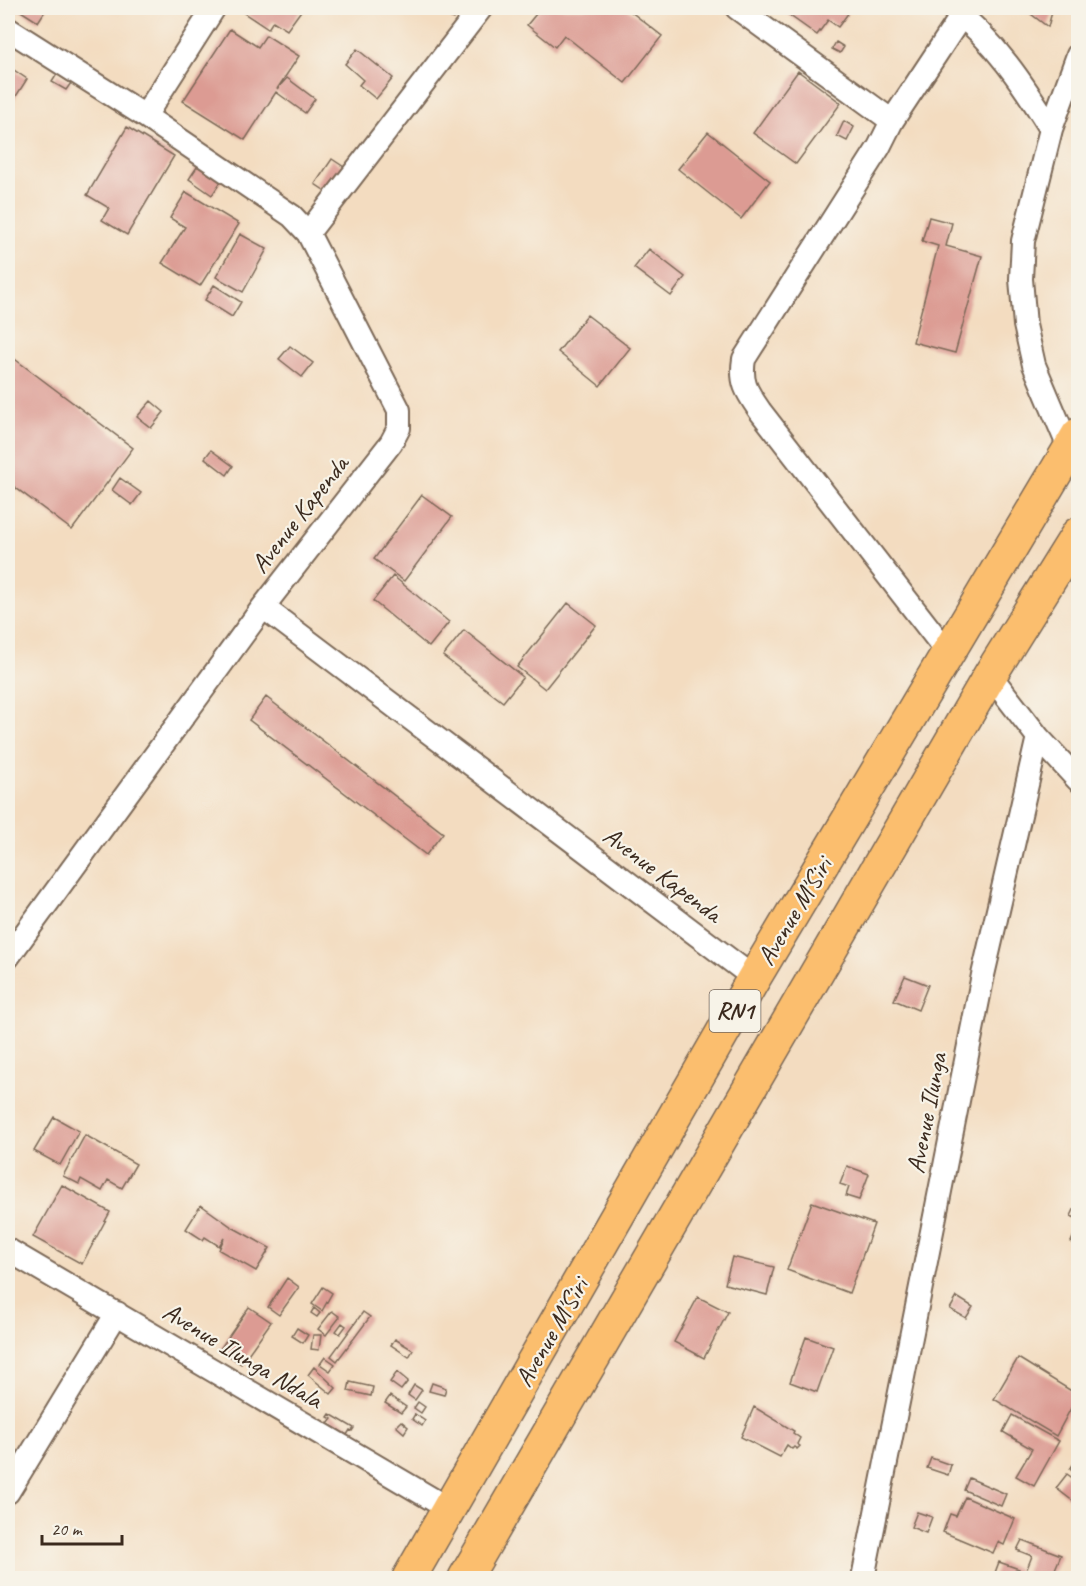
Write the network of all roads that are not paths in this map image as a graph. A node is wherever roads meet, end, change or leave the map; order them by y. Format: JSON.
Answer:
{"nodes":[{"id":1,"x":214,"y":8,"type":"edge"},
{"id":2,"x":481,"y":8,"type":"edge"},
{"id":3,"x":737,"y":8,"type":"edge"},
{"id":4,"x":957,"y":11,"type":"edge"},
{"id":5,"x":8,"y":28,"type":"edge"},
{"id":6,"x":1078,"y":55,"type":"edge"},
{"id":7,"x":145,"y":116,"type":"junction"},
{"id":8,"x":892,"y":121,"type":"junction"},
{"id":9,"x":1051,"y":129,"type":"junction"},
{"id":10,"x":309,"y":233,"type":"junction"},
{"id":11,"x":1076,"y":449,"type":"edge"},
{"id":12,"x":1078,"y":534,"type":"edge"},
{"id":13,"x":263,"y":607,"type":"junction"},
{"id":14,"x":948,"y":653,"type":"junction"},
{"id":15,"x":990,"y":675,"type":"junction"},
{"id":16,"x":1038,"y":737,"type":"junction"},
{"id":17,"x":1078,"y":780,"type":"edge"},
{"id":18,"x":8,"y":957,"type":"edge"},
{"id":19,"x":754,"y":978,"type":"junction"},
{"id":20,"x":8,"y":1250,"type":"edge"},
{"id":21,"x":117,"y":1313,"type":"junction"},
{"id":22,"x":8,"y":1492,"type":"edge"},
{"id":23,"x":449,"y":1509,"type":"junction"},
{"id":24,"x":409,"y":1578,"type":"edge"},
{"id":25,"x":465,"y":1578,"type":"edge"},
{"id":26,"x":863,"y":1578,"type":"edge"}],
"edges":[{"from":1,"to":7,"type":"street"},
{"from":2,"to":10,"type":"street"},
{"from":3,"to":8,"type":"street"},
{"from":4,"to":8,"type":"street"},
{"from":4,"to":9,"type":"street"},
{"from":5,"to":7,"type":"street","name":"Avenue Kapenda"},
{"from":6,"to":9,"type":"street"},
{"from":7,"to":10,"type":"street","name":"Avenue Kapenda"},
{"from":8,"to":14,"type":"street"},
{"from":9,"to":11,"type":"street"},
{"from":10,"to":13,"type":"street","name":"Avenue Kapenda"},
{"from":11,"to":14,"type":"highway","name":"Avenue M'Siri","number":"RN1"},
{"from":12,"to":15,"type":"highway","name":"Avenue M'Siri","number":"RN1"},
{"from":13,"to":18,"type":"street"},
{"from":13,"to":19,"type":"street","name":"Avenue Kapenda"},
{"from":14,"to":19,"type":"highway","name":"Avenue M'Siri","number":"RN1"},
{"from":15,"to":16,"type":"street"},
{"from":15,"to":25,"type":"highway","name":"Avenue M'Siri","number":"RN1"},
{"from":16,"to":17,"type":"street"},
{"from":16,"to":26,"type":"street","name":"Avenue Ilunga"},
{"from":19,"to":23,"type":"highway","name":"Avenue M'Siri","number":"RN1"},
{"from":20,"to":21,"type":"street","name":"Avenue Ilunga Ndala"},
{"from":21,"to":22,"type":"street"},
{"from":21,"to":23,"type":"street","name":"Avenue Ilunga Ndala"},
{"from":23,"to":24,"type":"highway","name":"Avenue M'Siri","number":"RN1"}]}
